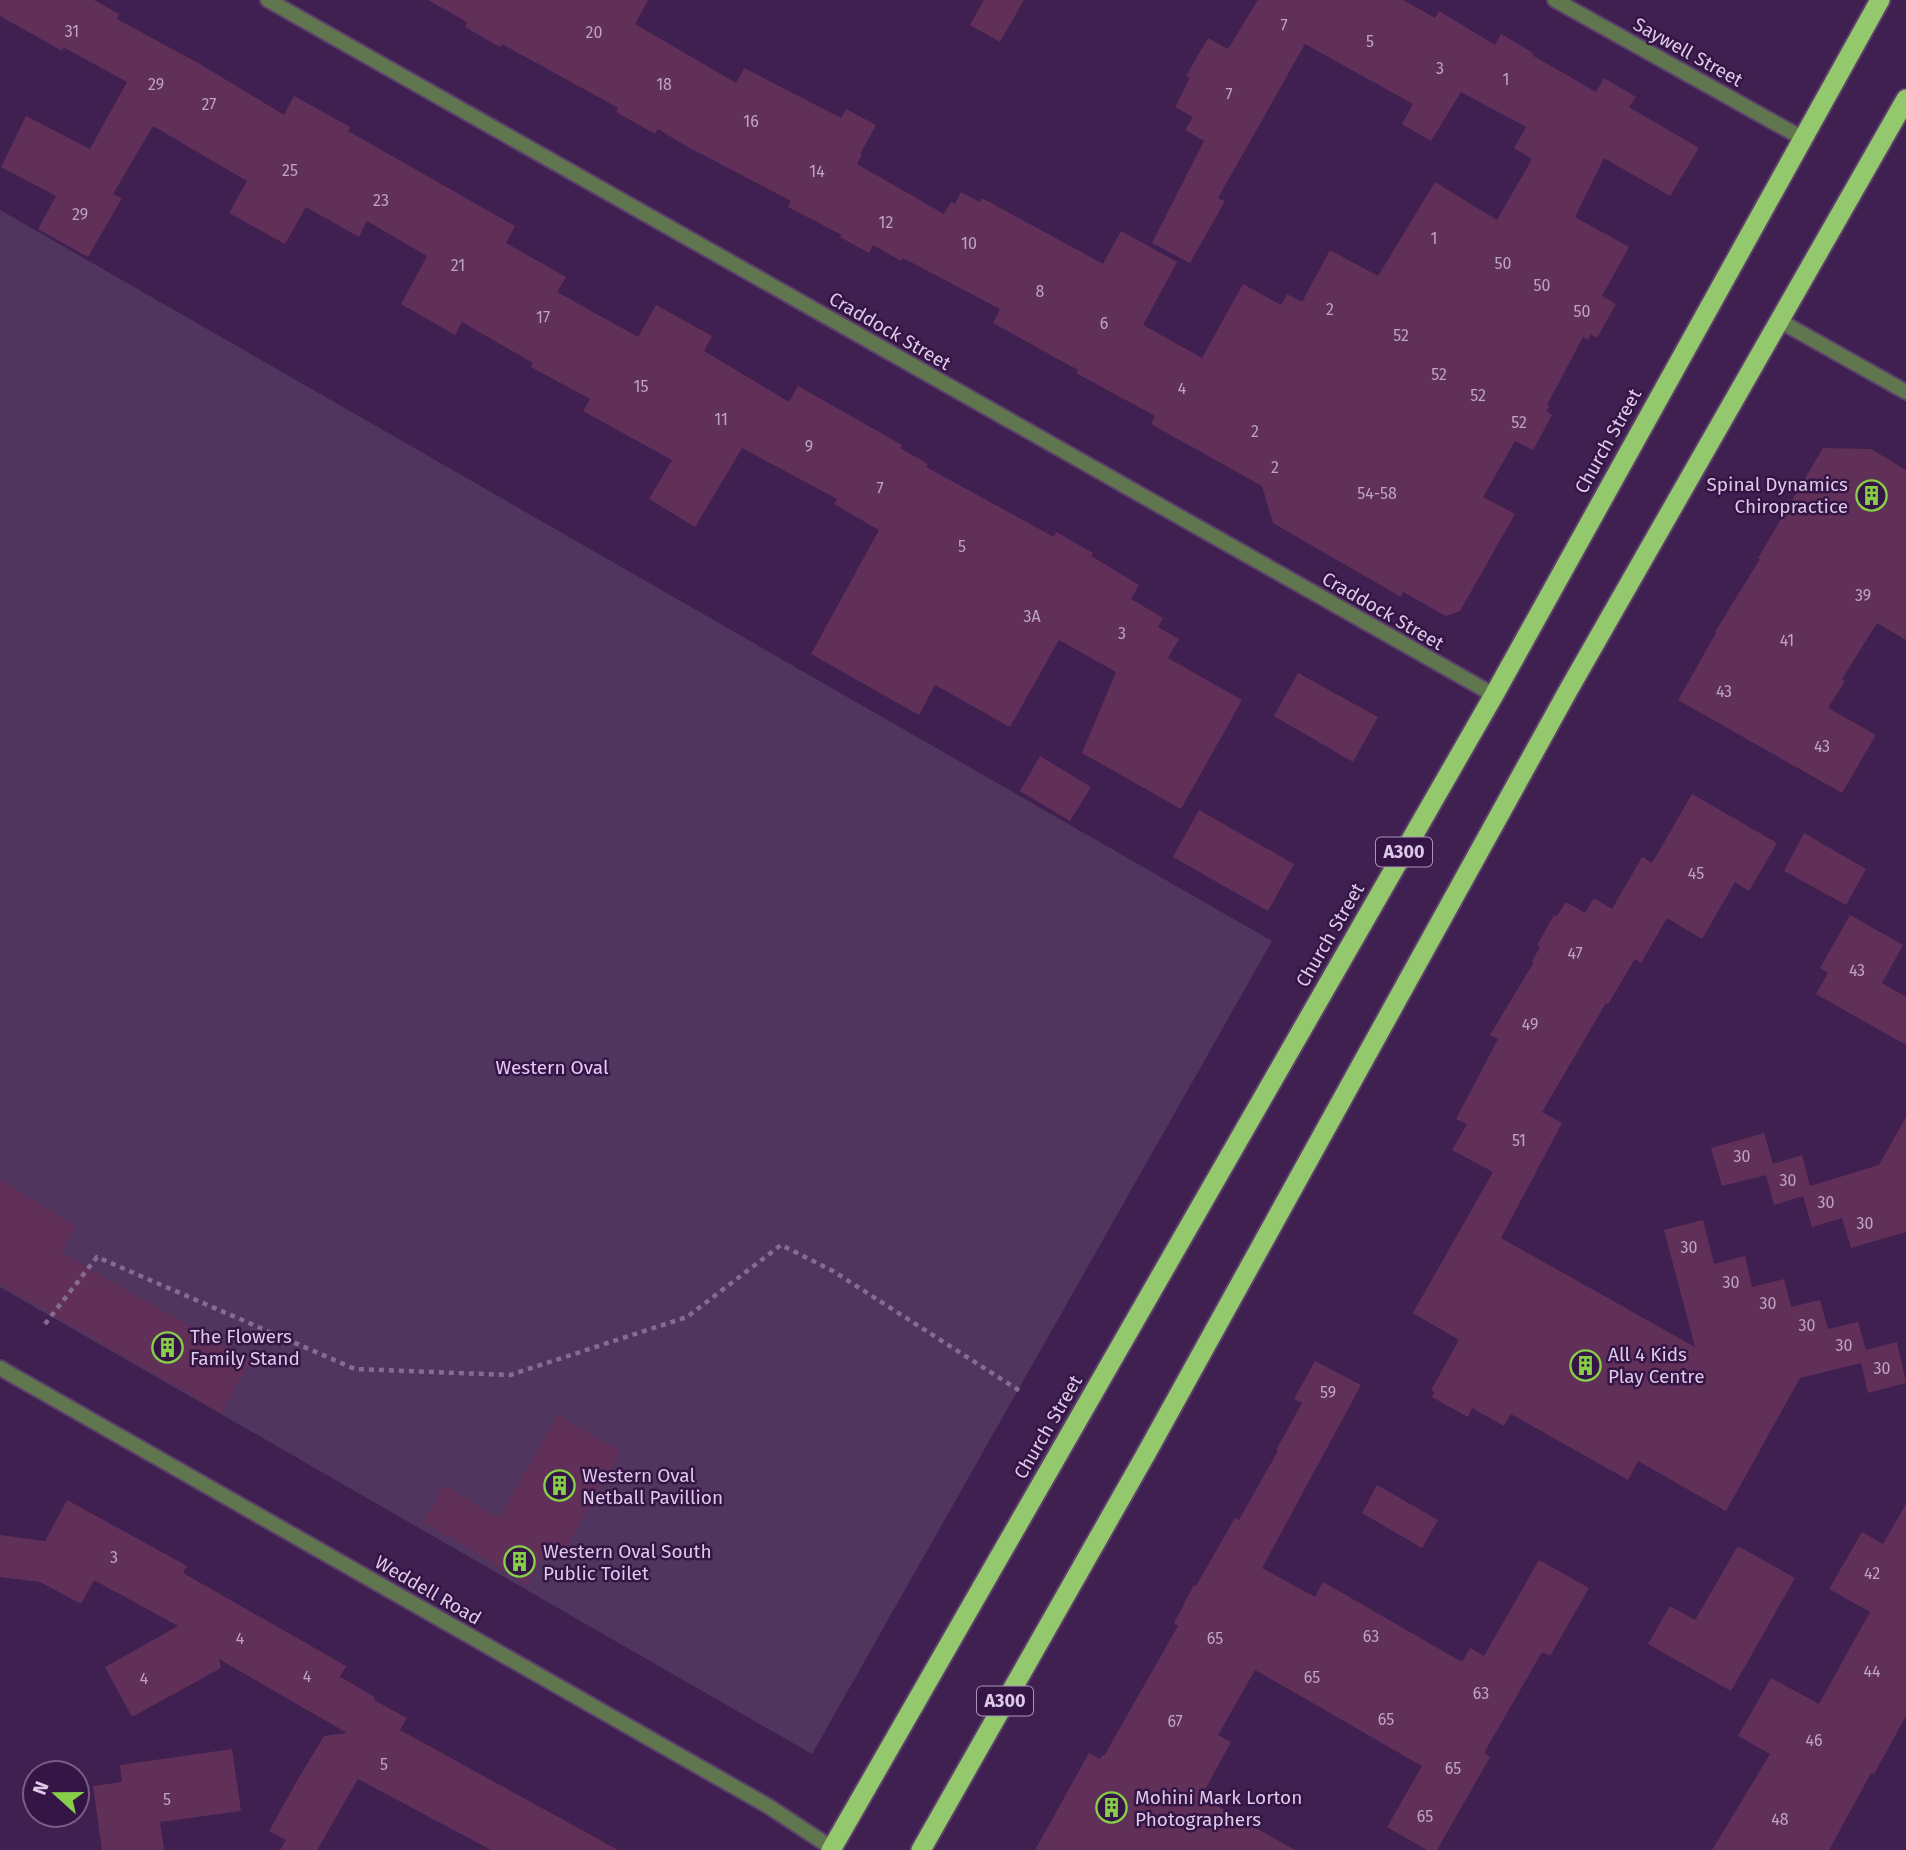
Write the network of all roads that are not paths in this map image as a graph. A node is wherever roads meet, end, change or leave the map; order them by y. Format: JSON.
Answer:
{"nodes":[{"id":1,"x":268,"y":0,"type":"edge"},
{"id":2,"x":1555,"y":0,"type":"edge"},
{"id":3,"x":1880,"y":0,"type":"edge"},
{"id":4,"x":1906,"y":99,"type":"edge"},
{"id":5,"x":1802,"y":138,"type":"junction"},
{"id":6,"x":1780,"y":321,"type":"junction"},
{"id":7,"x":1906,"y":393,"type":"edge"},
{"id":8,"x":1494,"y":695,"type":"junction"},
{"id":9,"x":0,"y":1368,"type":"edge"},
{"id":10,"x":833,"y":1849,"type":"edge"},
{"id":11,"x":921,"y":1850,"type":"edge"}],
"edges":[{"from":1,"to":8,"type":"street","name":"Craddock Street"},
{"from":2,"to":5,"type":"street","name":"Saywell Street"},
{"from":3,"to":5,"type":"highway","name":"Church Street","number":"A300"},
{"from":4,"to":6,"type":"highway","number":"A300"},
{"from":5,"to":8,"type":"highway","name":"Church Street","number":"A300"},
{"from":6,"to":7,"type":"street"},
{"from":6,"to":11,"type":"highway","number":"A300"},
{"from":8,"to":10,"type":"highway","name":"Church Street","number":"A300"},
{"from":9,"to":10,"type":"street","name":"Weddell Road"}]}
